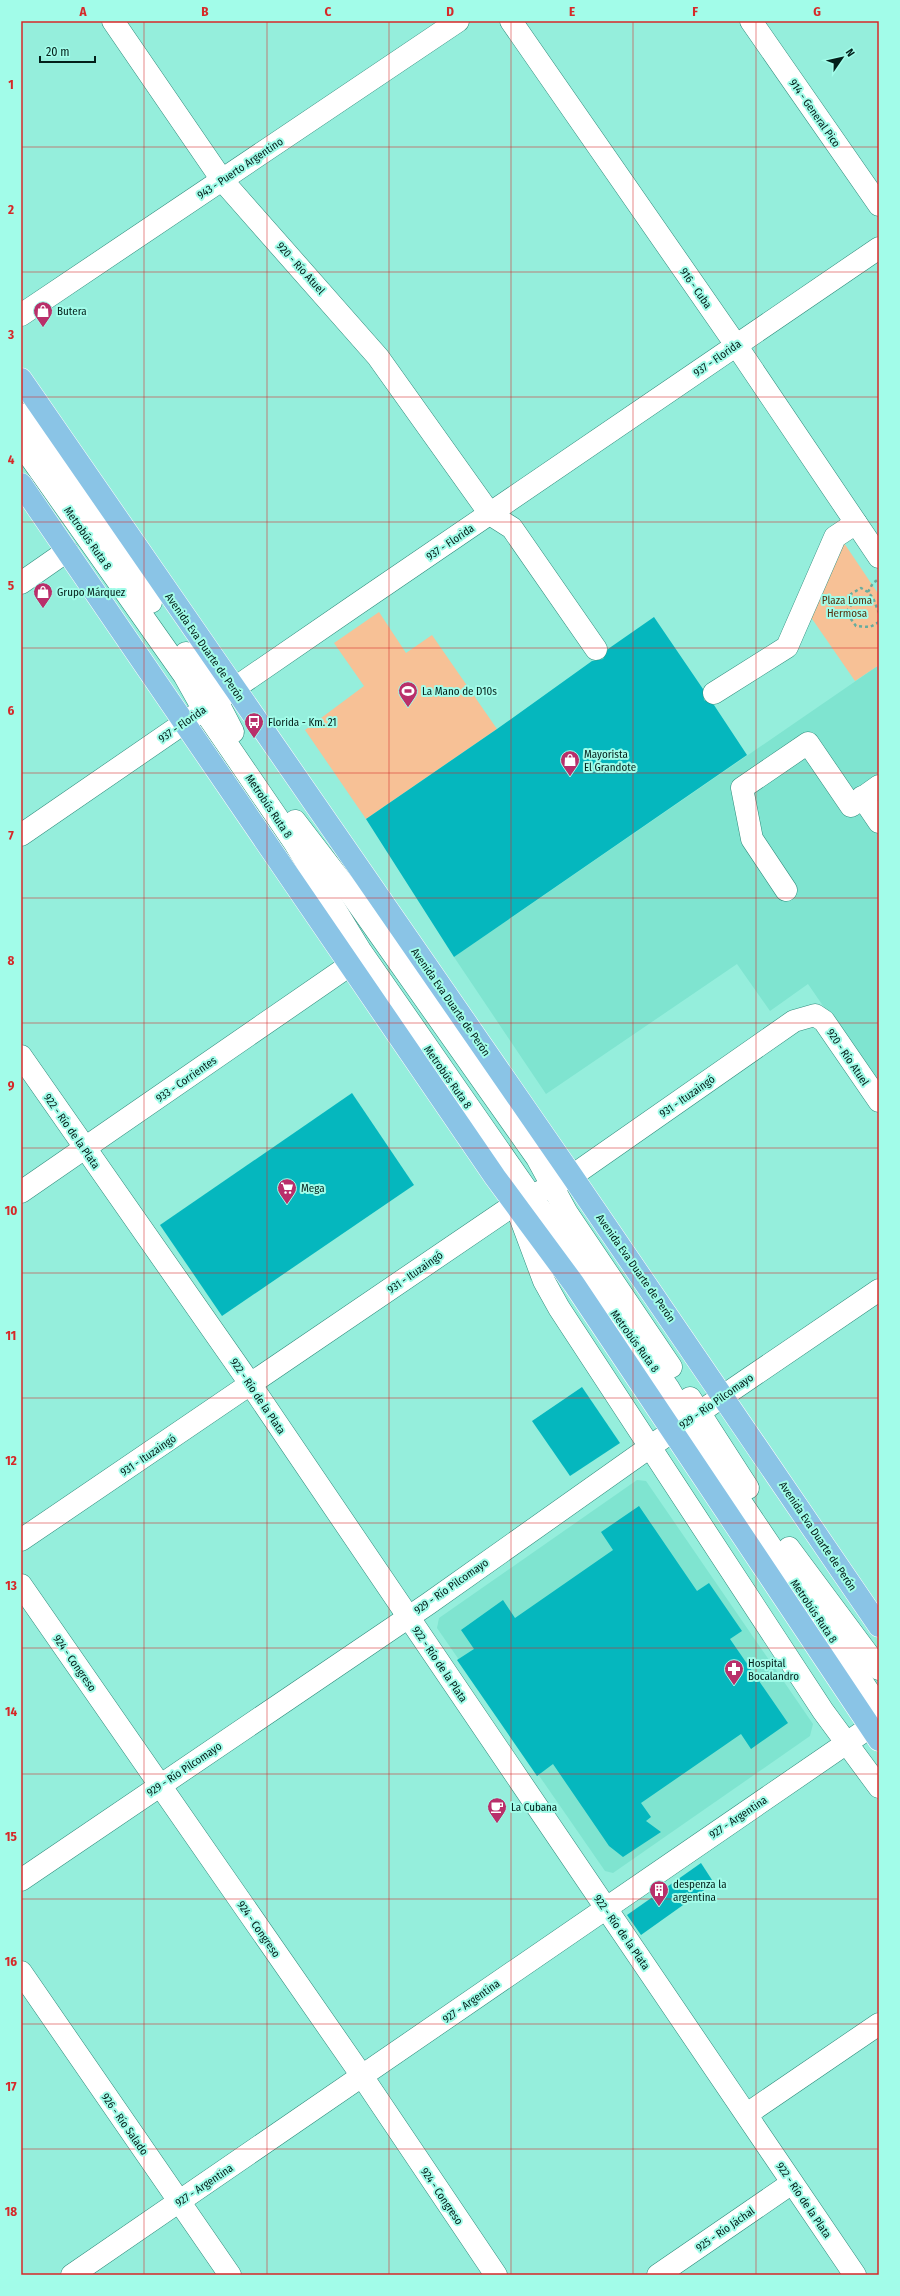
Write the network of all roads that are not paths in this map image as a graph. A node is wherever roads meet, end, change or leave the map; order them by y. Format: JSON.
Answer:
{"nodes":[{"id":1,"x":113,"y":21,"type":"edge"},
{"id":2,"x":458,"y":21,"type":"edge"},
{"id":3,"x":511,"y":21,"type":"edge"},
{"id":4,"x":751,"y":21,"type":"edge"},
{"id":5,"x":222,"y":180,"type":"junction"},
{"id":6,"x":879,"y":205,"type":"edge"},
{"id":7,"x":879,"y":248,"type":"edge"},
{"id":8,"x":21,"y":315,"type":"edge"},
{"id":9,"x":736,"y":345,"type":"junction"},
{"id":10,"x":21,"y":380,"type":"edge"},
{"id":11,"x":21,"y":414,"type":"edge"},
{"id":12,"x":21,"y":444,"type":"edge"},
{"id":13,"x":21,"y":484,"type":"edge"},
{"id":14,"x":490,"y":514,"type":"junction"},
{"id":15,"x":856,"y":523,"type":"junction"},
{"id":16,"x":67,"y":551,"type":"junction"},
{"id":17,"x":879,"y":557,"type":"edge"},
{"id":18,"x":21,"y":583,"type":"edge"},
{"id":19,"x":596,"y":649,"type":"dead end"},
{"id":20,"x":714,"y":693,"type":"dead end"},
{"id":21,"x":218,"y":699,"type":"junction"},
{"id":22,"x":185,"y":722,"type":"junction"},
{"id":23,"x":871,"y":792,"type":"edge"},
{"id":24,"x":879,"y":822,"type":"edge"},
{"id":25,"x":21,"y":835,"type":"edge"},
{"id":26,"x":786,"y":890,"type":"dead end"},
{"id":27,"x":350,"y":965,"type":"junction"},
{"id":28,"x":815,"y":1015,"type":"joint"},
{"id":29,"x":21,"y":1056,"type":"edge"},
{"id":30,"x":879,"y":1101,"type":"edge"},
{"id":31,"x":85,"y":1149,"type":"junction"},
{"id":32,"x":562,"y":1181,"type":"junction"},
{"id":33,"x":21,"y":1192,"type":"edge"},
{"id":34,"x":523,"y":1200,"type":"junction"},
{"id":35,"x":616,"y":1261,"type":"junction"},
{"id":36,"x":649,"y":1287,"type":"junction"},
{"id":37,"x":879,"y":1290,"type":"edge"},
{"id":38,"x":670,"y":1366,"type":"junction"},
{"id":39,"x":251,"y":1385,"type":"junction"},
{"id":40,"x":723,"y":1396,"type":"junction"},
{"id":41,"x":686,"y":1421,"type":"junction"},
{"id":42,"x":649,"y":1447,"type":"junction"},
{"id":43,"x":21,"y":1540,"type":"edge"},
{"id":44,"x":21,"y":1585,"type":"edge"},
{"id":45,"x":408,"y":1617,"type":"junction"},
{"id":46,"x":879,"y":1626,"type":"edge"},
{"id":47,"x":879,"y":1669,"type":"edge"},
{"id":48,"x":879,"y":1707,"type":"edge"},
{"id":49,"x":874,"y":1734,"type":"edge"},
{"id":50,"x":846,"y":1743,"type":"junction"},
{"id":51,"x":159,"y":1786,"type":"junction"},
{"id":52,"x":879,"y":1787,"type":"edge"},
{"id":53,"x":21,"y":1880,"type":"edge"},
{"id":54,"x":605,"y":1908,"type":"junction"},
{"id":55,"x":21,"y":1972,"type":"edge"},
{"id":56,"x":879,"y":2024,"type":"edge"},
{"id":57,"x":362,"y":2076,"type":"junction"},
{"id":58,"x":747,"y":2114,"type":"junction"},
{"id":59,"x":792,"y":2183,"type":"junction"},
{"id":60,"x":179,"y":2202,"type":"junction"},
{"id":61,"x":72,"y":2275,"type":"edge"},
{"id":62,"x":230,"y":2275,"type":"edge"},
{"id":63,"x":496,"y":2275,"type":"edge"},
{"id":64,"x":658,"y":2275,"type":"edge"},
{"id":65,"x":856,"y":2275,"type":"edge"}],
"edges":[{"from":1,"to":5,"type":"street","name":"920 - Río Atuel"},
{"from":2,"to":5,"type":"street","name":"943 - Puerto Argentino"},
{"from":3,"to":9,"type":"street","name":"916 - Cuba"},
{"from":4,"to":6,"type":"street","name":"914 - General Pico"},
{"from":5,"to":8,"type":"street","name":"943 - Puerto Argentino"},
{"from":5,"to":14,"type":"street","name":"920 - Río Atuel"},
{"from":7,"to":9,"type":"street","name":"937 - Florida"},
{"from":9,"to":14,"type":"street","name":"937 - Florida"},
{"from":9,"to":15,"type":"street","name":"916 - Cuba"},
{"from":10,"to":21,"type":"main road","name":"Avenida Eva Duarte de Perón"},
{"from":11,"to":21,"type":"street","name":"Metrobús Ruta 8"},
{"from":12,"to":21,"type":"street","name":"Metrobús Ruta 8"},
{"from":13,"to":16,"type":"main road"},
{"from":14,"to":19,"type":"street"},
{"from":14,"to":21,"type":"street","name":"937 - Florida"},
{"from":15,"to":17,"type":"street","name":"916 - Cuba"},
{"from":15,"to":20,"type":"street"},
{"from":16,"to":18,"type":"street"},
{"from":16,"to":22,"type":"main road"},
{"from":21,"to":22,"type":"street","name":"937 - Florida"},
{"from":21,"to":32,"type":"main road","name":"Avenida Eva Duarte de Perón"},
{"from":21,"to":34,"type":"street","name":"Metrobús Ruta 8"},
{"from":22,"to":25,"type":"street","name":"937 - Florida"},
{"from":22,"to":27,"type":"main road"},
{"from":23,"to":24,"type":"street"},
{"from":23,"to":26,"type":"street"},
{"from":27,"to":31,"type":"street","name":"933 - Corrientes"},
{"from":27,"to":34,"type":"main road"},
{"from":28,"to":30,"type":"street","name":"920 - Río Atuel"},
{"from":28,"to":32,"type":"street","name":"931 - Ituzaingó"},
{"from":29,"to":31,"type":"street","name":"922 - Río de la Plata"},
{"from":31,"to":33,"type":"street","name":"933 - Corrientes"},
{"from":31,"to":39,"type":"street","name":"922 - Río de la Plata"},
{"from":32,"to":34,"type":"street","name":"931 - Ituzaingó"},
{"from":32,"to":35,"type":"main road"},
{"from":32,"to":36,"type":"main road","name":"Avenida Eva Duarte de Perón"},
{"from":32,"to":38,"type":"street","name":"Metrobús Ruta 8"},
{"from":34,"to":39,"type":"street","name":"931 - Ituzaingó"},
{"from":34,"to":41,"type":"main road"},
{"from":34,"to":42,"type":"street"},
{"from":35,"to":36,"type":"main road"},
{"from":35,"to":38,"type":"street"},
{"from":36,"to":40,"type":"main road","name":"Avenida Eva Duarte de Perón"},
{"from":37,"to":40,"type":"street","name":"929 - Río Pilcomayo"},
{"from":38,"to":41,"type":"street","name":"Metrobús Ruta 8"},
{"from":39,"to":43,"type":"street","name":"931 - Ituzaingó"},
{"from":39,"to":45,"type":"street","name":"922 - Río de la Plata"},
{"from":40,"to":41,"type":"street","name":"929 - Río Pilcomayo"},
{"from":40,"to":46,"type":"main road","name":"Avenida Eva Duarte de Perón"},
{"from":41,"to":42,"type":"street","name":"929 - Río Pilcomayo"},
{"from":41,"to":47,"type":"street","name":"Metrobús Ruta 8"},
{"from":41,"to":48,"type":"street","name":"Metrobús Ruta 8"},
{"from":41,"to":49,"type":"main road"},
{"from":42,"to":45,"type":"street","name":"929 - Río Pilcomayo"},
{"from":42,"to":50,"type":"street"},
{"from":44,"to":51,"type":"street","name":"924 - Congreso"},
{"from":45,"to":51,"type":"street","name":"929 - Río Pilcomayo"},
{"from":45,"to":54,"type":"street","name":"922 - Río de la Plata"},
{"from":49,"to":50,"type":"street","name":"927 - Argentina"},
{"from":50,"to":52,"type":"street"},
{"from":50,"to":54,"type":"street","name":"927 - Argentina"},
{"from":51,"to":53,"type":"street","name":"929 - Río Pilcomayo"},
{"from":51,"to":57,"type":"street","name":"924 - Congreso"},
{"from":54,"to":57,"type":"street","name":"927 - Argentina"},
{"from":54,"to":58,"type":"street","name":"922 - Río de la Plata"},
{"from":55,"to":60,"type":"street","name":"926 - Río Salado"},
{"from":56,"to":58,"type":"street"},
{"from":57,"to":60,"type":"street","name":"927 - Argentina"},
{"from":57,"to":63,"type":"street","name":"924 - Congreso"},
{"from":58,"to":59,"type":"street","name":"922 - Río de la Plata"},
{"from":59,"to":64,"type":"street","name":"925 - Río Jáchal"},
{"from":59,"to":65,"type":"street","name":"922 - Río de la Plata"},
{"from":60,"to":61,"type":"street","name":"927 - Argentina"},
{"from":60,"to":62,"type":"street","name":"926 - Río Salado"}]}
